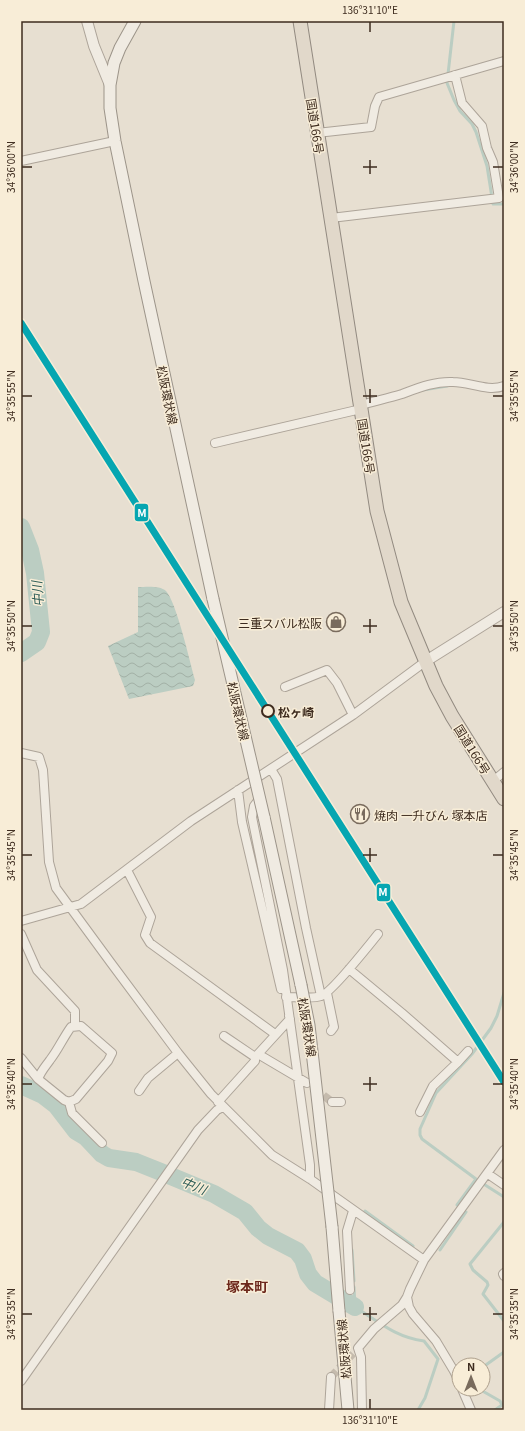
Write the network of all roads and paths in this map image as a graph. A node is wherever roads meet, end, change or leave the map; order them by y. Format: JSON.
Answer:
{"nodes":[{"id":1,"x":87,"y":21,"type":"edge"},
{"id":2,"x":135,"y":21,"type":"edge"},
{"id":3,"x":300,"y":21,"type":"edge"},
{"id":4,"x":504,"y":61,"type":"edge"},
{"id":5,"x":454,"y":76,"type":"junction"},
{"id":6,"x":110,"y":85,"type":"junction"},
{"id":7,"x":317,"y":133,"type":"junction"},
{"id":8,"x":115,"y":141,"type":"junction"},
{"id":9,"x":21,"y":161,"type":"edge"},
{"id":10,"x":331,"y":218,"type":"junction"},
{"id":11,"x":504,"y":386,"type":"edge"},
{"id":12,"x":361,"y":407,"type":"junction"},
{"id":13,"x":215,"y":443,"type":"dead end"},
{"id":14,"x":504,"y":612,"type":"edge"},
{"id":15,"x":426,"y":661,"type":"junction"},
{"id":16,"x":285,"y":687,"type":"dead end"},
{"id":17,"x":353,"y":715,"type":"junction"},
{"id":18,"x":21,"y":753,"type":"edge"},
{"id":19,"x":271,"y":769,"type":"junction"},
{"id":20,"x":504,"y":772,"type":"edge"},
{"id":21,"x":493,"y":781,"type":"junction"},
{"id":22,"x":238,"y":790,"type":"junction"},
{"id":23,"x":260,"y":798,"type":"junction"},
{"id":24,"x":504,"y":799,"type":"edge"},
{"id":25,"x":127,"y":870,"type":"junction"},
{"id":26,"x":71,"y":908,"type":"junction"},
{"id":27,"x":21,"y":921,"type":"edge"},
{"id":28,"x":21,"y":934,"type":"edge"},
{"id":29,"x":378,"y":934,"type":"dead end"},
{"id":30,"x":349,"y":969,"type":"junction"},
{"id":31,"x":324,"y":995,"type":"junction"},
{"id":32,"x":286,"y":997,"type":"junction"},
{"id":33,"x":290,"y":1019,"type":"junction"},
{"id":34,"x":75,"y":1026,"type":"junction"},
{"id":35,"x":331,"y":1031,"type":"dead end"},
{"id":36,"x":275,"y":1034,"type":"junction"},
{"id":37,"x":224,"y":1036,"type":"dead end"},
{"id":38,"x":468,"y":1051,"type":"dead end"},
{"id":39,"x":178,"y":1053,"type":"junction"},
{"id":40,"x":256,"y":1055,"type":"junction"},
{"id":41,"x":21,"y":1058,"type":"edge"},
{"id":42,"x":458,"y":1062,"type":"junction"},
{"id":43,"x":298,"y":1077,"type":"junction"},
{"id":44,"x":38,"y":1079,"type":"junction"},
{"id":45,"x":306,"y":1083,"type":"tunnel mouth"},
{"id":46,"x":139,"y":1091,"type":"dead end"},
{"id":47,"x":69,"y":1102,"type":"junction"},
{"id":48,"x":220,"y":1105,"type":"junction"},
{"id":49,"x":420,"y":1112,"type":"dead end"},
{"id":50,"x":102,"y":1143,"type":"dead end"},
{"id":51,"x":504,"y":1150,"type":"edge"},
{"id":52,"x":310,"y":1179,"type":"junction"},
{"id":53,"x":484,"y":1180,"type":"junction"},
{"id":54,"x":504,"y":1185,"type":"edge"},
{"id":55,"x":353,"y":1210,"type":"junction"},
{"id":56,"x":424,"y":1260,"type":"junction"},
{"id":57,"x":350,"y":1290,"type":"dead end"},
{"id":58,"x":407,"y":1297,"type":"junction"},
{"id":59,"x":451,"y":1366,"type":"edge"},
{"id":60,"x":332,"y":1377,"type":"tunnel mouth"},
{"id":61,"x":21,"y":1381,"type":"edge"},
{"id":62,"x":465,"y":1397,"type":"edge"},
{"id":63,"x":330,"y":1410,"type":"edge"},
{"id":64,"x":348,"y":1410,"type":"edge"},
{"id":65,"x":362,"y":1410,"type":"edge"},
{"id":66,"x":470,"y":1410,"type":"edge"}],
"edges":[{"from":1,"to":6,"type":"street"},
{"from":2,"to":6,"type":"main road","name":"松阪環状線"},
{"from":3,"to":7,"type":"highway","name":"国道166号"},
{"from":4,"to":5,"type":"street"},
{"from":5,"to":7,"type":"street"},
{"from":5,"to":10,"type":"street"},
{"from":6,"to":8,"type":"main road","name":"松阪環状線"},
{"from":7,"to":10,"type":"highway","name":"国道166号"},
{"from":8,"to":9,"type":"street"},
{"from":8,"to":23,"type":"main road","name":"松阪環状線","bridge":true},
{"from":10,"to":12,"type":"highway","name":"国道166号"},
{"from":11,"to":12,"type":"street"},
{"from":12,"to":13,"type":"street"},
{"from":12,"to":15,"type":"highway","name":"国道166号"},
{"from":14,"to":15,"type":"street"},
{"from":15,"to":17,"type":"street"},
{"from":15,"to":21,"type":"highway","name":"国道166号"},
{"from":16,"to":17,"type":"street"},
{"from":17,"to":19,"type":"street"},
{"from":18,"to":26,"type":"street"},
{"from":19,"to":22,"type":"street"},
{"from":19,"to":31,"type":"street"},
{"from":20,"to":21,"type":"street"},
{"from":21,"to":24,"type":"highway","name":"国道166号"},
{"from":22,"to":25,"type":"street"},
{"from":22,"to":33,"type":"street"},
{"from":23,"to":32,"type":"street"},
{"from":23,"to":64,"type":"main road","name":"松阪環状線","bridge":true},
{"from":25,"to":26,"type":"street"},
{"from":25,"to":36,"type":"street"},
{"from":26,"to":27,"type":"street"},
{"from":26,"to":39,"type":"street"},
{"from":28,"to":34,"type":"street"},
{"from":29,"to":30,"type":"street"},
{"from":30,"to":31,"type":"street"},
{"from":30,"to":42,"type":"street"},
{"from":31,"to":32,"type":"street"},
{"from":31,"to":35,"type":"street"},
{"from":32,"to":33,"type":"street"},
{"from":33,"to":36,"type":"street"},
{"from":33,"to":43,"type":"street"},
{"from":34,"to":44,"type":"street"},
{"from":34,"to":47,"type":"street"},
{"from":36,"to":40,"type":"street"},
{"from":37,"to":40,"type":"street"},
{"from":38,"to":42,"type":"street"},
{"from":39,"to":46,"type":"street"},
{"from":39,"to":48,"type":"street"},
{"from":40,"to":43,"type":"street"},
{"from":40,"to":48,"type":"street"},
{"from":41,"to":44,"type":"street"},
{"from":42,"to":49,"type":"street"},
{"from":43,"to":45,"type":"street"},
{"from":43,"to":52,"type":"street"},
{"from":44,"to":47,"type":"street"},
{"from":47,"to":50,"type":"street"},
{"from":48,"to":52,"type":"street"},
{"from":48,"to":61,"type":"street"},
{"from":51,"to":53,"type":"street"},
{"from":52,"to":55,"type":"street"},
{"from":53,"to":54,"type":"street"},
{"from":53,"to":56,"type":"street"},
{"from":55,"to":56,"type":"street"},
{"from":55,"to":57,"type":"street"},
{"from":56,"to":58,"type":"street"},
{"from":58,"to":59,"type":"street"},
{"from":58,"to":65,"type":"street"},
{"from":60,"to":63,"type":"street"},
{"from":62,"to":66,"type":"street"}]}
